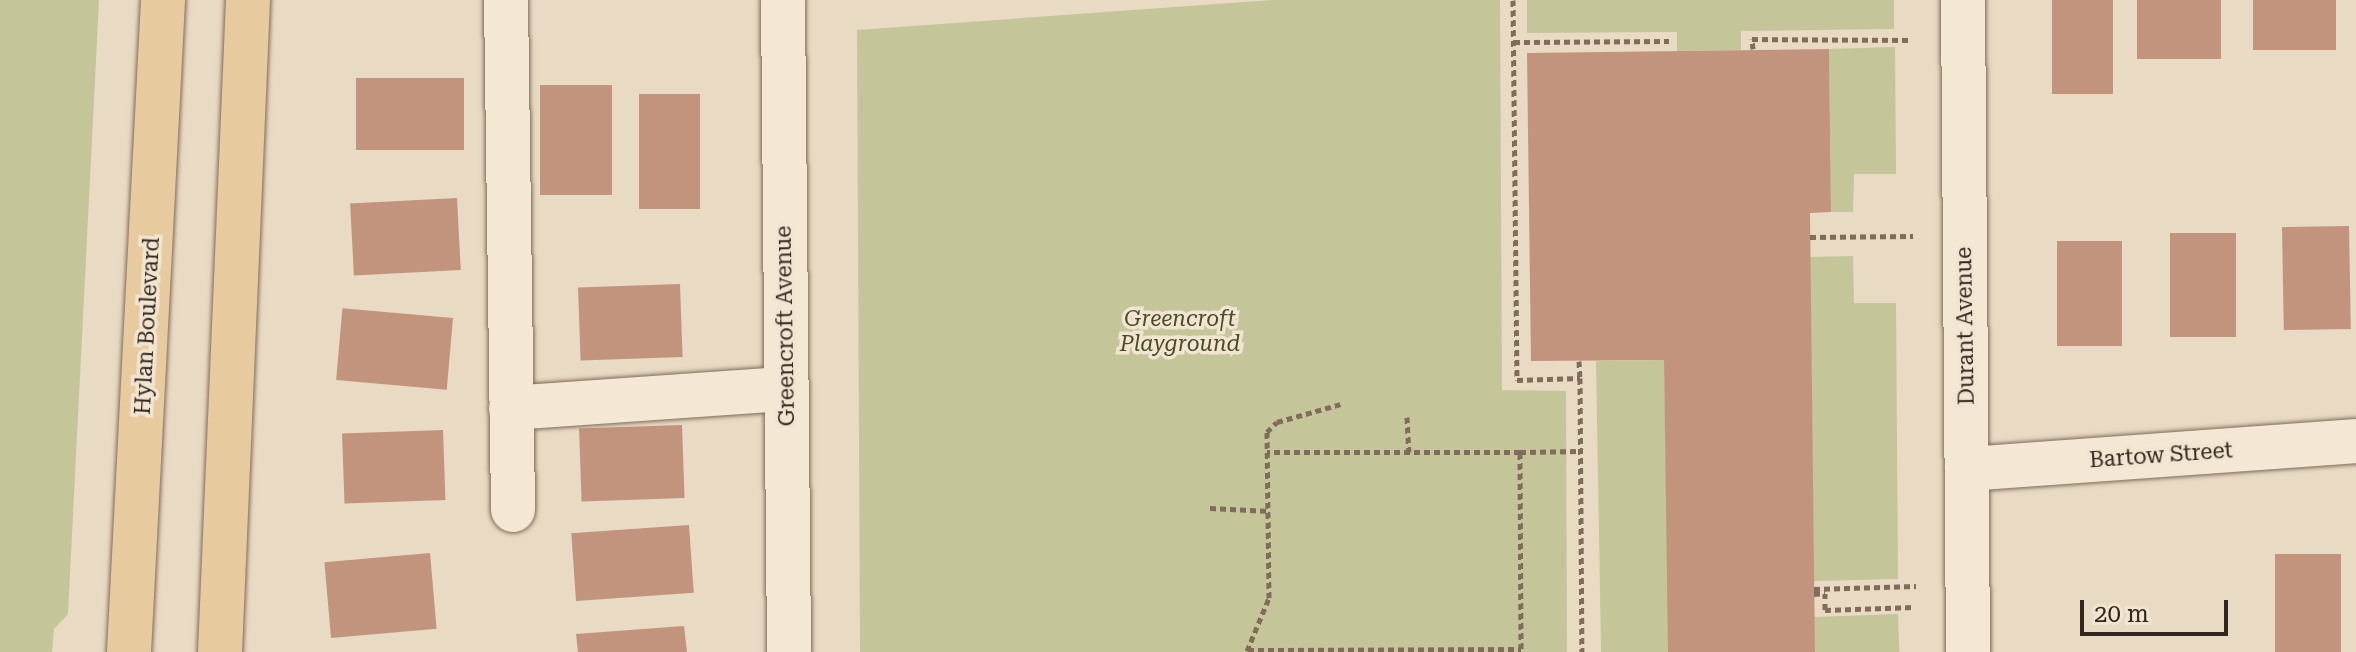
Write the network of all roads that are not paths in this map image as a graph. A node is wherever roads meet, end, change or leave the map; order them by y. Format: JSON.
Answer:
{"nodes":[{"id":1,"x":163,"y":0,"type":"edge"},
{"id":2,"x":248,"y":0,"type":"edge"},
{"id":3,"x":256,"y":0,"type":"edge"},
{"id":4,"x":506,"y":0,"type":"edge"},
{"id":5,"x":783,"y":0,"type":"edge"},
{"id":6,"x":1963,"y":0,"type":"edge"},
{"id":7,"x":786,"y":389,"type":"junction"},
{"id":8,"x":511,"y":408,"type":"junction"},
{"id":9,"x":2356,"y":441,"type":"edge"},
{"id":10,"x":1967,"y":469,"type":"junction"},
{"id":11,"x":513,"y":510,"type":"dead end"},
{"id":12,"x":129,"y":652,"type":"edge"},
{"id":13,"x":220,"y":652,"type":"edge"},
{"id":14,"x":789,"y":652,"type":"edge"},
{"id":15,"x":1968,"y":652,"type":"edge"}],
"edges":[{"from":1,"to":12,"type":"main road","name":"Hylan Boulevard"},
{"from":2,"to":3,"type":"street"},
{"from":2,"to":13,"type":"main road"},
{"from":4,"to":8,"type":"street"},
{"from":5,"to":7,"type":"street","name":"Greencroft Avenue"},
{"from":6,"to":10,"type":"street","name":"Durant Avenue"},
{"from":7,"to":8,"type":"street"},
{"from":7,"to":14,"type":"street","name":"Greencroft Avenue"},
{"from":8,"to":11,"type":"street"},
{"from":9,"to":10,"type":"street","name":"Bartow Street"},
{"from":10,"to":15,"type":"street","name":"Durant Avenue"}]}
